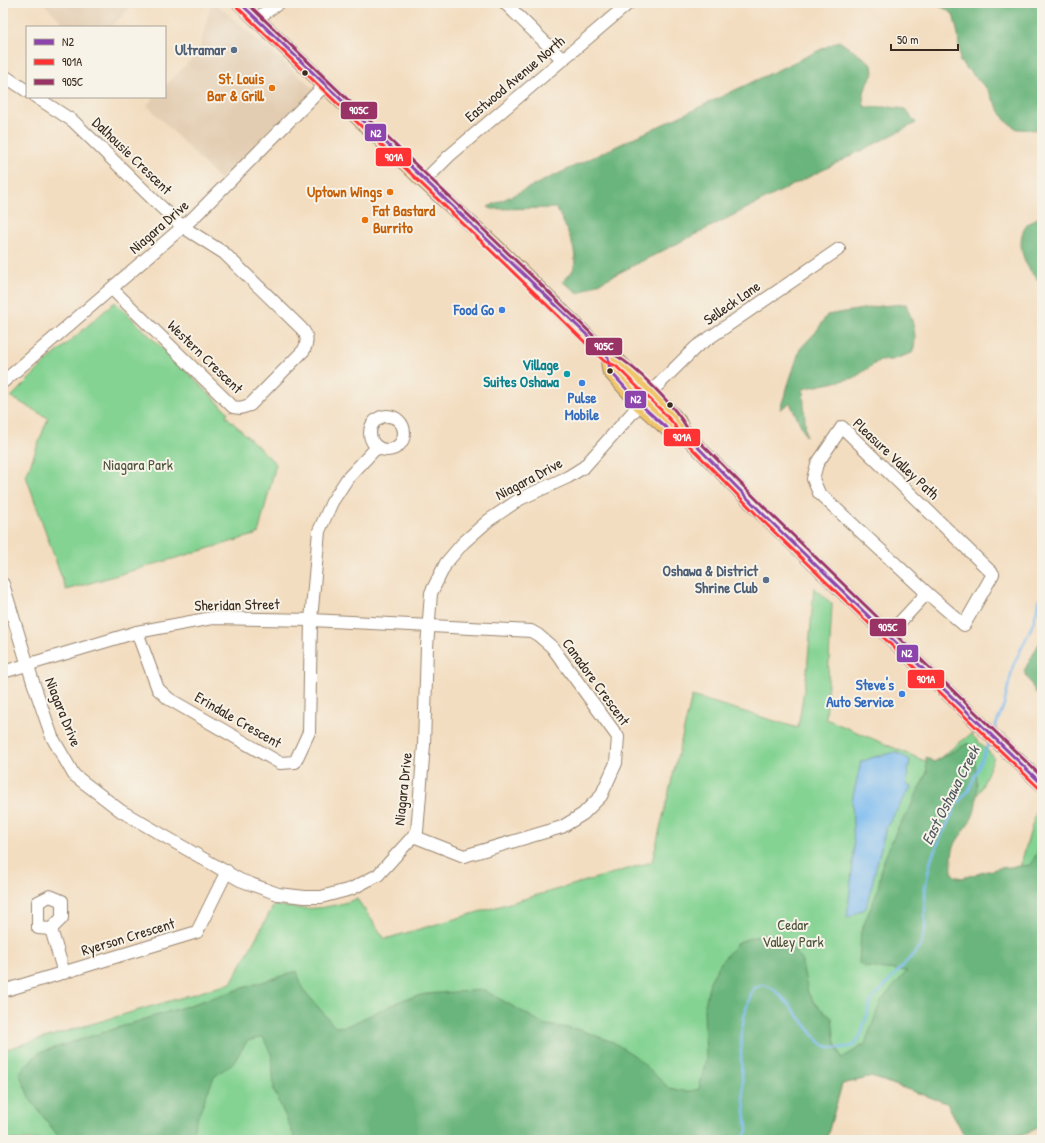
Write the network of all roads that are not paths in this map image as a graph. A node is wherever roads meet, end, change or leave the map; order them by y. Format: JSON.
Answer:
{"nodes":[{"id":1,"x":240,"y":3,"type":"edge"},
{"id":2,"x":279,"y":3,"type":"edge"},
{"id":3,"x":505,"y":3,"type":"edge"},
{"id":4,"x":629,"y":3,"type":"edge"},
{"id":5,"x":256,"y":19,"type":"junction"},
{"id":6,"x":563,"y":60,"type":"junction"},
{"id":7,"x":3,"y":75,"type":"edge"},
{"id":8,"x":326,"y":85,"type":"junction"},
{"id":9,"x":26,"y":90,"type":"edge"},
{"id":10,"x":38,"y":98,"type":"edge"},
{"id":11,"x":424,"y":181,"type":"junction"},
{"id":12,"x":183,"y":227,"type":"junction"},
{"id":13,"x":839,"y":249,"type":"dead end"},
{"id":14,"x":112,"y":289,"type":"junction"},
{"id":15,"x":3,"y":382,"type":"edge"},
{"id":16,"x":645,"y":398,"type":"junction"},
{"id":17,"x":377,"y":447,"type":"dead end"},
{"id":18,"x":3,"y":584,"type":"edge"},
{"id":19,"x":927,"y":593,"type":"junction"},
{"id":20,"x":312,"y":620,"type":"junction"},
{"id":21,"x":429,"y":625,"type":"junction"},
{"id":22,"x":137,"y":632,"type":"junction"},
{"id":23,"x":888,"y":635,"type":"junction"},
{"id":24,"x":28,"y":664,"type":"junction"},
{"id":25,"x":3,"y":672,"type":"edge"},
{"id":26,"x":1042,"y":784,"type":"edge"},
{"id":27,"x":413,"y":836,"type":"junction"},
{"id":28,"x":227,"y":871,"type":"junction"},
{"id":29,"x":51,"y":929,"type":"dead end"},
{"id":30,"x":64,"y":973,"type":"junction"},
{"id":31,"x":3,"y":991,"type":"edge"}],
"edges":[{"from":1,"to":5,"type":"main road"},
{"from":2,"to":5,"type":"street"},
{"from":3,"to":6,"type":"street"},
{"from":4,"to":6,"type":"street","name":"Eastwood Avenue North"},
{"from":5,"to":8,"type":"main road"},
{"from":6,"to":11,"type":"street","name":"Eastwood Avenue North"},
{"from":7,"to":9,"type":"street"},
{"from":8,"to":11,"type":"main road"},
{"from":8,"to":12,"type":"street","name":"Niagara Drive"},
{"from":10,"to":12,"type":"street","name":"Dalhousie Crescent"},
{"from":11,"to":16,"type":"main road"},
{"from":12,"to":14,"type":"street","name":"Niagara Drive"},
{"from":12,"to":14,"type":"street","name":"Western Crescent"},
{"from":13,"to":16,"type":"street","name":"Selleck Lane"},
{"from":14,"to":15,"type":"street","name":"Niagara Drive"},
{"from":16,"to":21,"type":"street","name":"Niagara Drive"},
{"from":16,"to":23,"type":"main road"},
{"from":17,"to":20,"type":"street"},
{"from":18,"to":24,"type":"street","name":"Niagara Drive"},
{"from":19,"to":19,"type":"street","name":"Pleasure Valley Path"},
{"from":19,"to":23,"type":"street"},
{"from":20,"to":21,"type":"street","name":"Sheridan Street"},
{"from":20,"to":22,"type":"street","name":"Sheridan Street"},
{"from":20,"to":22,"type":"street","name":"Erindale Crescent"},
{"from":21,"to":27,"type":"street","name":"Niagara Drive"},
{"from":21,"to":27,"type":"street","name":"Canadore Crescent"},
{"from":22,"to":24,"type":"street","name":"Sheridan Street"},
{"from":23,"to":26,"type":"main road"},
{"from":24,"to":25,"type":"street"},
{"from":24,"to":28,"type":"street","name":"Niagara Drive"},
{"from":27,"to":28,"type":"street","name":"Niagara Drive"},
{"from":28,"to":30,"type":"street","name":"Ryerson Crescent"},
{"from":29,"to":30,"type":"street"},
{"from":30,"to":31,"type":"street","name":"Ryerson Crescent"}]}
